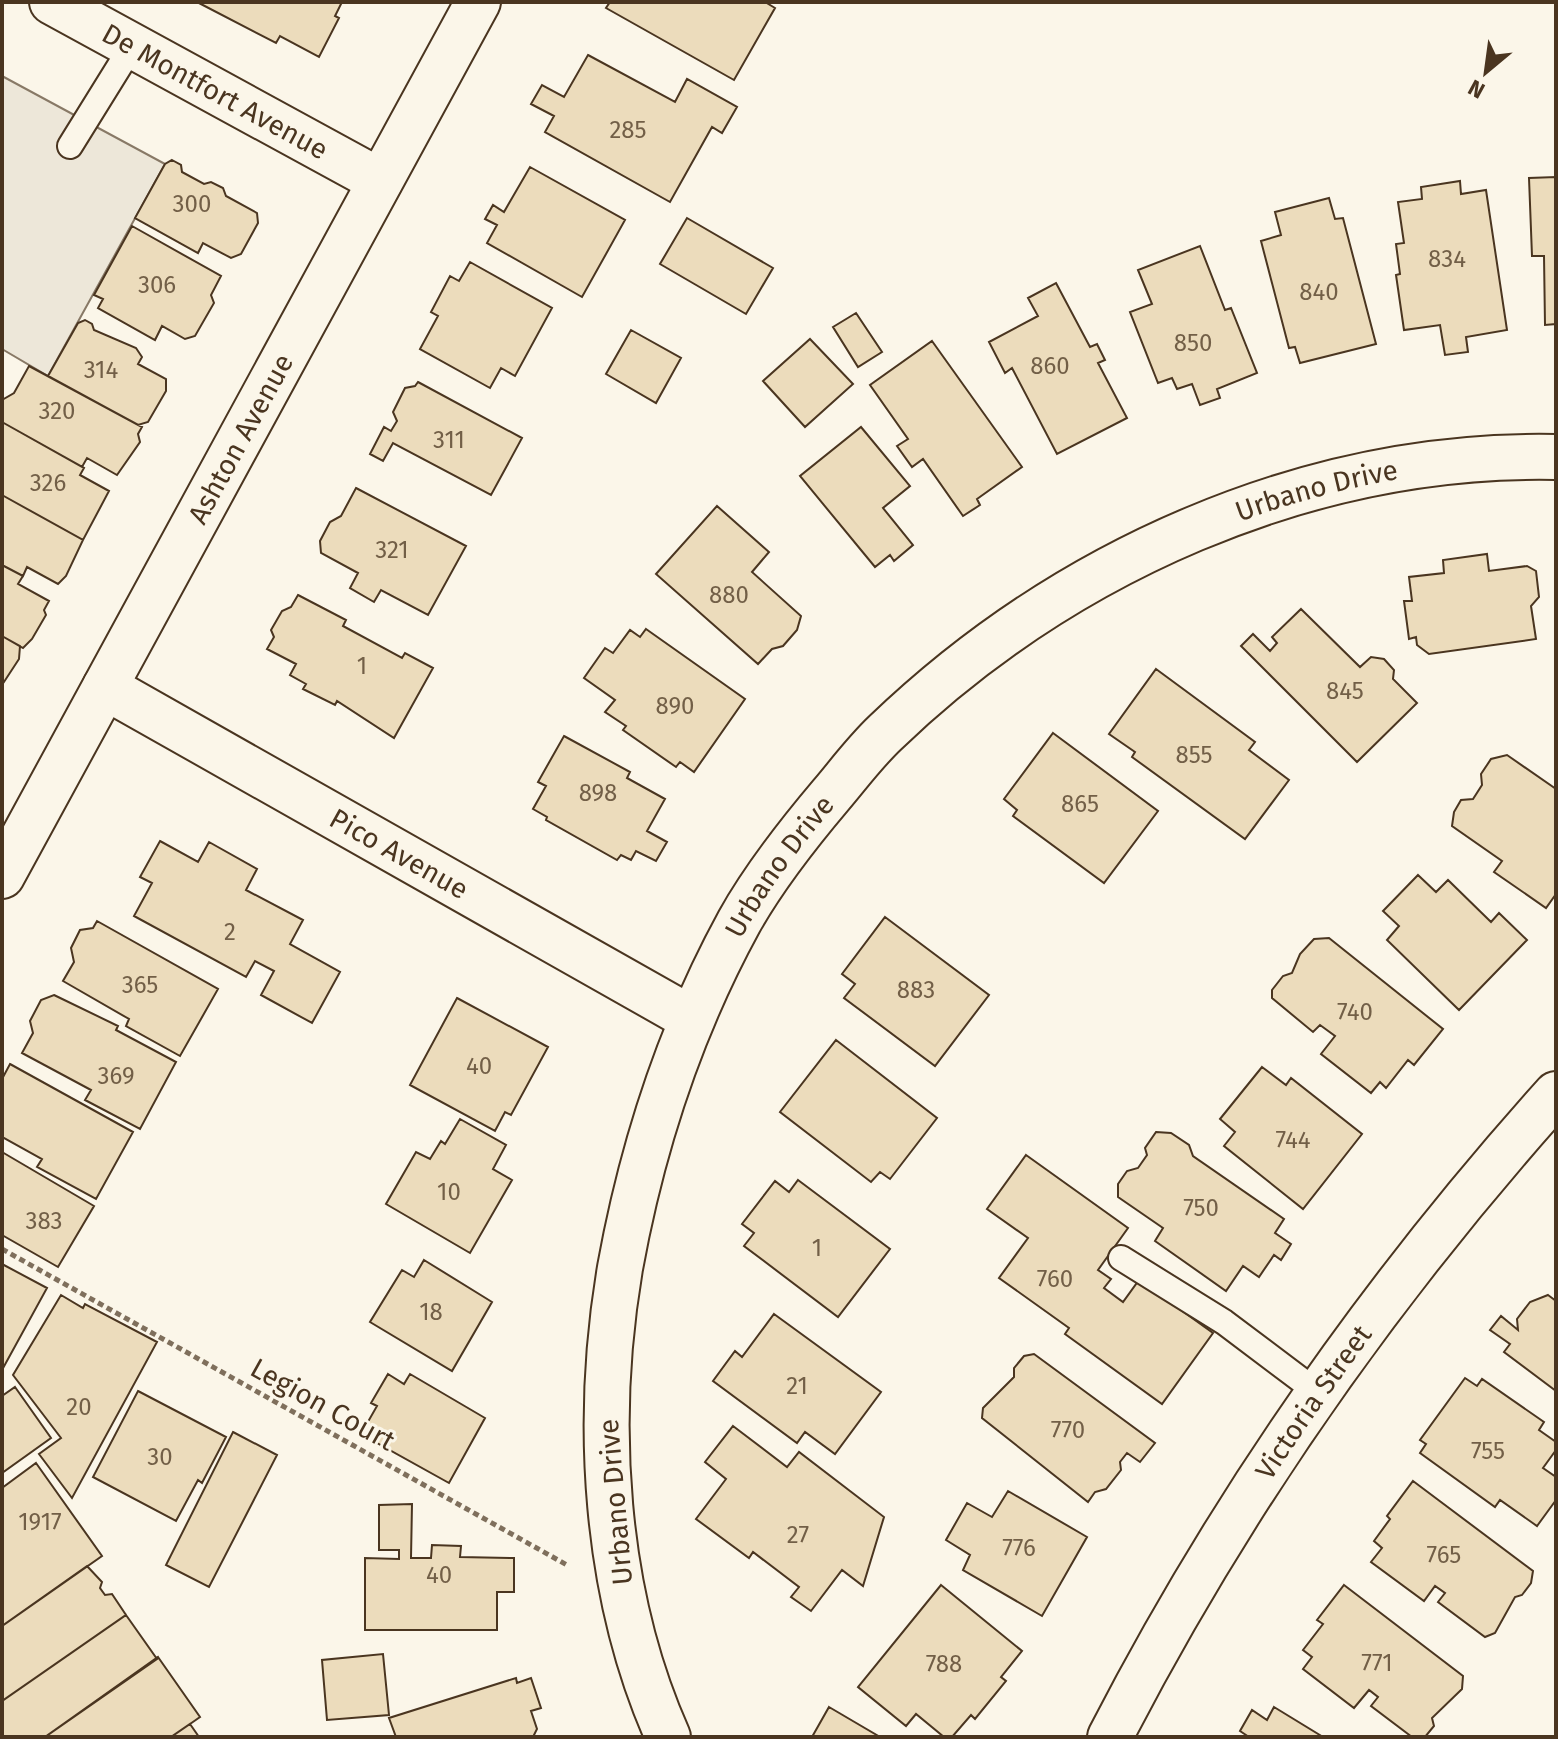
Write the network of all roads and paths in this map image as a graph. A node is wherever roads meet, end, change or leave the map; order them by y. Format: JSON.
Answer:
{"nodes":[{"id":1,"x":52,"y":2,"type":"edge"},
{"id":2,"x":478,"y":2,"type":"edge"},
{"id":3,"x":132,"y":46,"type":"junction"},
{"id":4,"x":70,"y":146,"type":"dead end"},
{"id":5,"x":380,"y":181,"type":"junction"},
{"id":6,"x":1556,"y":457,"type":"edge"},
{"id":7,"x":105,"y":687,"type":"junction"},
{"id":8,"x":2,"y":876,"type":"edge"},
{"id":9,"x":692,"y":1019,"type":"junction"},
{"id":10,"x":1551,"y":1108,"type":"edge"},
{"id":11,"x":2,"y":1249,"type":"edge"},
{"id":12,"x":1121,"y":1258,"type":"dead end"},
{"id":13,"x":1317,"y":1392,"type":"junction"},
{"id":14,"x":623,"y":1597,"type":"junction"},
{"id":15,"x":668,"y":1737,"type":"edge"},
{"id":16,"x":1110,"y":1737,"type":"edge"}],
"edges":[{"from":1,"to":3,"type":"street","name":"De Montfort Avenue"},
{"from":2,"to":5,"type":"street","name":"Ashton Avenue"},
{"from":3,"to":4,"type":"lane"},
{"from":3,"to":5,"type":"street","name":"De Montfort Avenue"},
{"from":5,"to":7,"type":"street","name":"Ashton Avenue"},
{"from":6,"to":9,"type":"street","name":"Urbano Drive"},
{"from":7,"to":8,"type":"street","name":"Ashton Avenue"},
{"from":7,"to":9,"type":"street","name":"Pico Avenue"},
{"from":9,"to":14,"type":"street","name":"Urbano Drive"},
{"from":10,"to":13,"type":"street","name":"Victoria Street"},
{"from":11,"to":14,"type":"path","name":"Legion Court"},
{"from":12,"to":13,"type":"lane"},
{"from":13,"to":16,"type":"street","name":"Victoria Street"},
{"from":14,"to":15,"type":"street","name":"Urbano Drive"}]}
